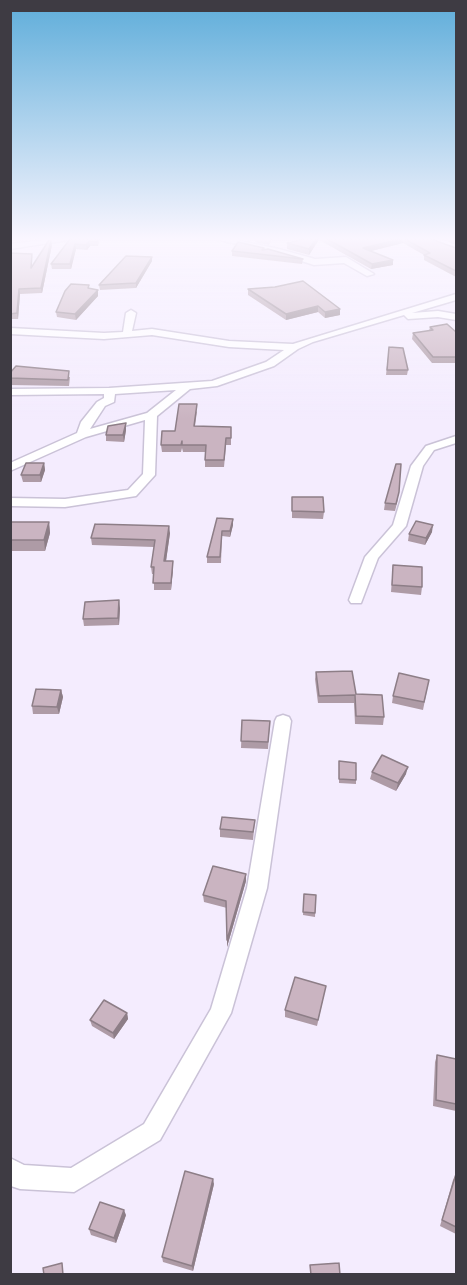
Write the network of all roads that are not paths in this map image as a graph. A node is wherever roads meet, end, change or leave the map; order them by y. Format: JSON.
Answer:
{"nodes":[{"id":1,"x":449,"y":299,"type":"edge"},
{"id":2,"x":131,"y":313,"type":"dead end"},
{"id":3,"x":390,"y":316,"type":"junction"},
{"id":4,"x":456,"y":317,"type":"edge"},
{"id":5,"x":10,"y":331,"type":"edge"},
{"id":6,"x":127,"y":334,"type":"junction"},
{"id":7,"x":294,"y":346,"type":"junction"},
{"id":8,"x":109,"y":391,"type":"junction"},
{"id":9,"x":10,"y":392,"type":"edge"},
{"id":10,"x":168,"y":393,"type":"junction"},
{"id":11,"x":151,"y":415,"type":"junction"},
{"id":12,"x":82,"y":435,"type":"junction"},
{"id":13,"x":456,"y":439,"type":"edge"},
{"id":14,"x":10,"y":468,"type":"edge"},
{"id":15,"x":10,"y":502,"type":"edge"},
{"id":16,"x":356,"y":600,"type":"dead end"},
{"id":17,"x":283,"y":722,"type":"dead end"},
{"id":18,"x":10,"y":1170,"type":"edge"}],
"edges":[{"from":1,"to":3,"type":"street"},
{"from":2,"to":6,"type":"street"},
{"from":3,"to":4,"type":"street"},
{"from":3,"to":7,"type":"street"},
{"from":5,"to":6,"type":"street"},
{"from":6,"to":7,"type":"street"},
{"from":7,"to":10,"type":"street"},
{"from":8,"to":9,"type":"street"},
{"from":8,"to":10,"type":"street"},
{"from":8,"to":12,"type":"street"},
{"from":10,"to":11,"type":"street"},
{"from":11,"to":12,"type":"street"},
{"from":11,"to":15,"type":"street"},
{"from":12,"to":14,"type":"street"},
{"from":13,"to":16,"type":"street"},
{"from":17,"to":18,"type":"street"}]}
